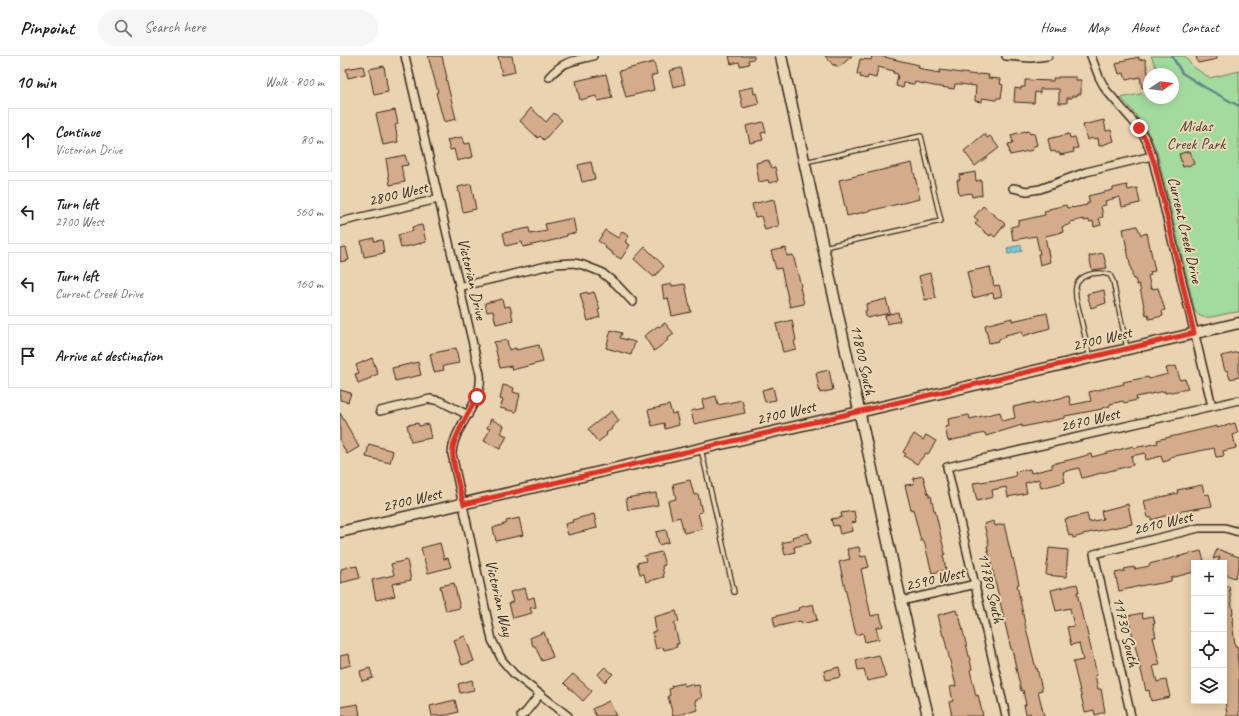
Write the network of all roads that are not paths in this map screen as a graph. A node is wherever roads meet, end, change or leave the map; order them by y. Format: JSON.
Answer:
{"nodes":[{"id":1,"x":405,"y":56,"type":"edge"},
{"id":2,"x":593,"y":56,"type":"edge"},
{"id":3,"x":780,"y":56,"type":"edge"},
{"id":4,"x":1006,"y":56,"type":"edge"},
{"id":5,"x":1048,"y":56,"type":"edge"},
{"id":6,"x":1091,"y":56,"type":"edge"},
{"id":7,"x":549,"y":78,"type":"dead end"},
{"id":8,"x":1152,"y":156,"type":"junction"},
{"id":9,"x":804,"y":162,"type":"junction"},
{"id":10,"x":1013,"y":188,"type":"dead end"},
{"id":11,"x":438,"y":199,"type":"junction"},
{"id":12,"x":340,"y":222,"type":"edge"},
{"id":13,"x":823,"y":247,"type":"junction"},
{"id":14,"x":459,"y":287,"type":"junction"},
{"id":15,"x":633,"y":302,"type":"dead end"},
{"id":16,"x":1239,"y":323,"type":"edge"},
{"id":17,"x":1194,"y":333,"type":"junction"},
{"id":18,"x":1127,"y":349,"type":"junction"},
{"id":19,"x":1090,"y":358,"type":"junction"},
{"id":20,"x":1239,"y":400,"type":"edge"},
{"id":21,"x":1212,"y":406,"type":"junction"},
{"id":22,"x":380,"y":411,"type":"dead end"},
{"id":23,"x":859,"y":412,"type":"junction"},
{"id":24,"x":468,"y":415,"type":"junction"},
{"id":25,"x":701,"y":448,"type":"junction"},
{"id":26,"x":947,"y":467,"type":"joint"},
{"id":27,"x":464,"y":504,"type":"junction"},
{"id":28,"x":340,"y":532,"type":"edge"},
{"id":29,"x":1239,"y":532,"type":"edge"},
{"id":30,"x":1094,"y":554,"type":"joint"},
{"id":31,"x":976,"y":584,"type":"junction"},
{"id":32,"x":734,"y":592,"type":"dead end"},
{"id":33,"x":901,"y":601,"type":"junction"},
{"id":34,"x":540,"y":694,"type":"junction"},
{"id":35,"x":521,"y":716,"type":"edge"},
{"id":36,"x":568,"y":716,"type":"edge"},
{"id":37,"x":928,"y":716,"type":"edge"},
{"id":38,"x":1006,"y":716,"type":"edge"},
{"id":39,"x":1131,"y":716,"type":"edge"}],
"edges":[{"from":1,"to":11,"type":"street","name":"Victorian Drive"},
{"from":2,"to":7,"type":"street"},
{"from":3,"to":9,"type":"main road","name":"11800 South"},
{"from":4,"to":5,"type":"street"},
{"from":6,"to":8,"type":"street","name":"Current Creek Drive"},
{"from":8,"to":10,"type":"street"},
{"from":8,"to":17,"type":"street","name":"Current Creek Drive"},
{"from":9,"to":13,"type":"main road","name":"11800 South"},
{"from":9,"to":13,"type":"lane"},
{"from":11,"to":12,"type":"street","name":"2800 West"},
{"from":11,"to":14,"type":"street","name":"Victorian Drive"},
{"from":13,"to":23,"type":"main road","name":"11800 South"},
{"from":14,"to":15,"type":"street"},
{"from":14,"to":24,"type":"street","name":"Victorian Drive"},
{"from":16,"to":17,"type":"main road","name":"2700 West"},
{"from":17,"to":18,"type":"main road","name":"2700 West"},
{"from":17,"to":21,"type":"street","name":"Current Creek Drive"},
{"from":18,"to":19,"type":"main road","name":"2700 West"},
{"from":18,"to":19,"type":"lane"},
{"from":19,"to":23,"type":"main road","name":"2700 West"},
{"from":20,"to":21,"type":"street","name":"2670 West"},
{"from":21,"to":26,"type":"street","name":"2670 West"},
{"from":22,"to":24,"type":"street"},
{"from":23,"to":25,"type":"main road","name":"2700 West"},
{"from":23,"to":33,"type":"main road","name":"11800 South"},
{"from":24,"to":27,"type":"street","name":"Victorian Drive"},
{"from":25,"to":27,"type":"main road","name":"2700 West"},
{"from":25,"to":32,"type":"lane"},
{"from":26,"to":31,"type":"street","name":"11780 South"},
{"from":27,"to":28,"type":"main road","name":"2700 West"},
{"from":27,"to":34,"type":"street","name":"Victorian Way"},
{"from":29,"to":30,"type":"street","name":"2610 West"},
{"from":30,"to":39,"type":"street","name":"11730 South"},
{"from":31,"to":33,"type":"street","name":"2590 West"},
{"from":31,"to":38,"type":"street","name":"11780 South"},
{"from":33,"to":37,"type":"main road","name":"11800 South"},
{"from":34,"to":35,"type":"street"},
{"from":34,"to":36,"type":"street","name":"Victorian Way"}]}
